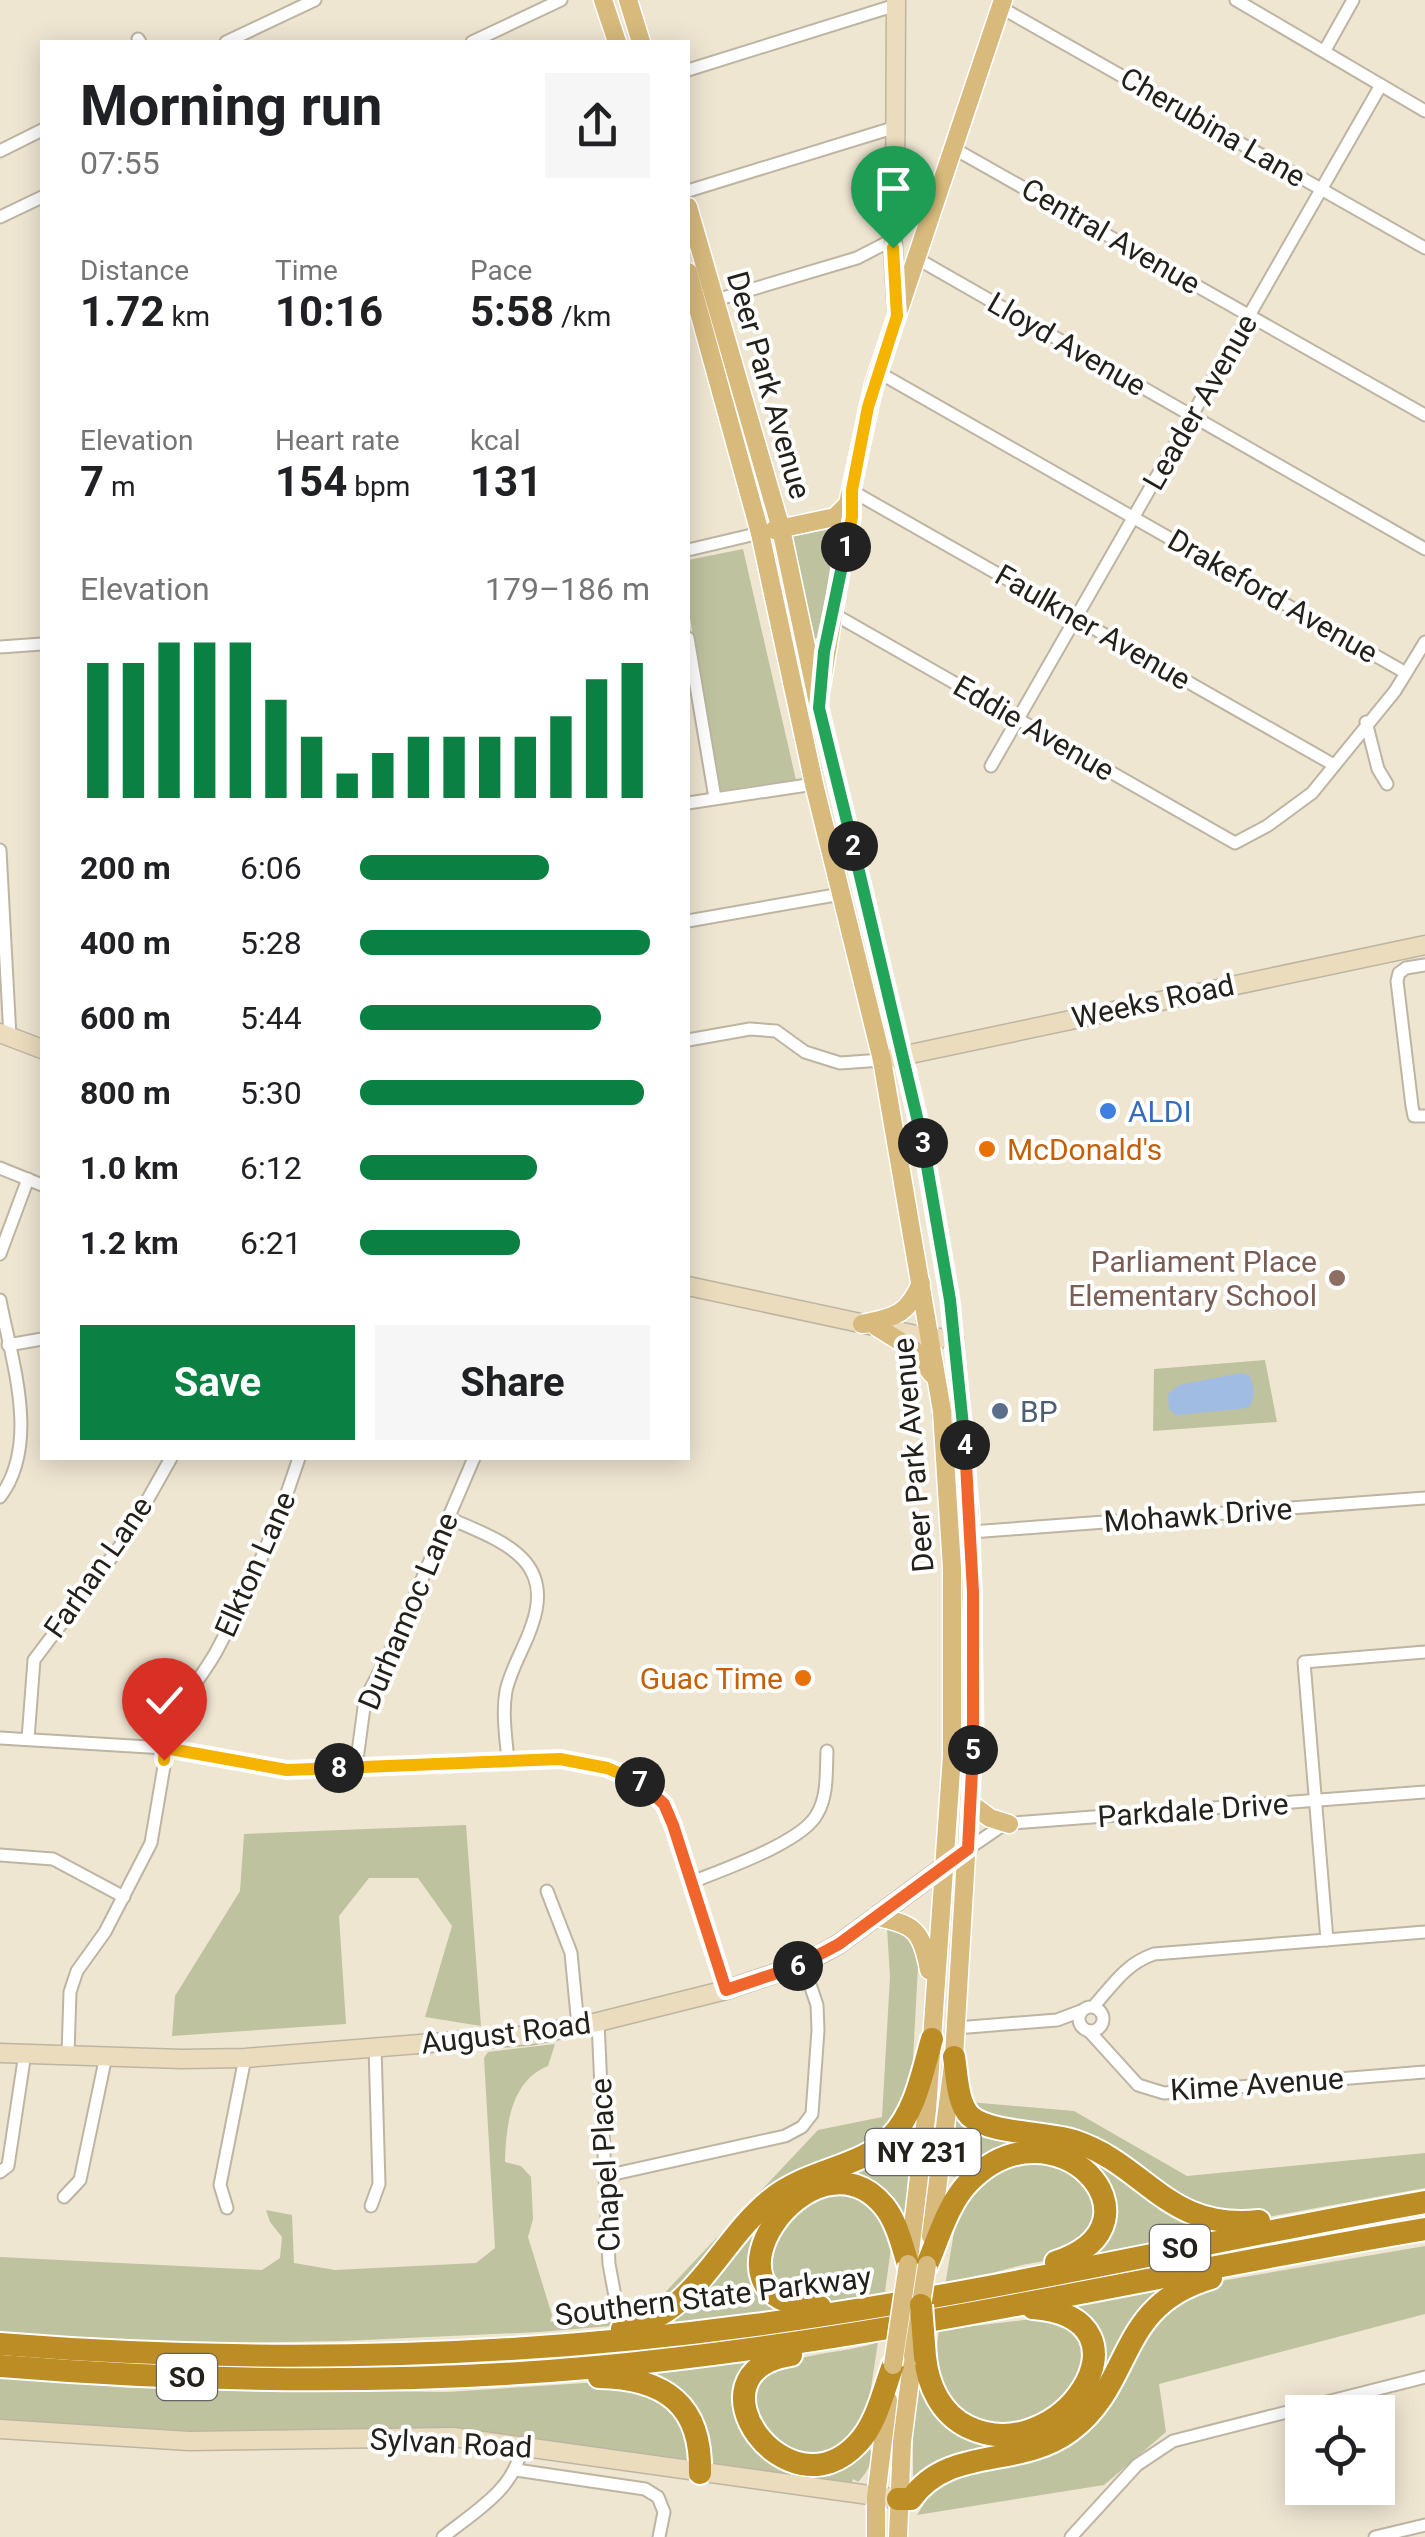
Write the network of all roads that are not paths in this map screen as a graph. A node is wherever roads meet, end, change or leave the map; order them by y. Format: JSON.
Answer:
{"nodes":[{"id":1,"x":315,"y":0,"type":"edge"},
{"id":2,"x":561,"y":0,"type":"edge"},
{"id":3,"x":604,"y":0,"type":"edge"},
{"id":4,"x":628,"y":0,"type":"edge"},
{"id":5,"x":1236,"y":0,"type":"edge"},
{"id":6,"x":1353,"y":0,"type":"edge"},
{"id":7,"x":896,"y":3,"type":"edge"},
{"id":8,"x":1001,"y":3,"type":"edge"},
{"id":9,"x":230,"y":40,"type":"edge"},
{"id":10,"x":476,"y":40,"type":"edge"},
{"id":11,"x":616,"y":40,"type":"edge"},
{"id":12,"x":640,"y":40,"type":"edge"},
{"id":13,"x":1325,"y":50,"type":"junction"},
{"id":14,"x":690,"y":69,"type":"edge"},
{"id":15,"x":1381,"y":84,"type":"junction"},
{"id":16,"x":1425,"y":111,"type":"edge"},
{"id":17,"x":896,"y":127,"type":"junction"},
{"id":18,"x":40,"y":131,"type":"edge"},
{"id":19,"x":953,"y":148,"type":"junction"},
{"id":20,"x":0,"y":151,"type":"edge"},
{"id":21,"x":1320,"y":188,"type":"junction"},
{"id":22,"x":690,"y":190,"type":"edge"},
{"id":23,"x":40,"y":198,"type":"edge"},
{"id":24,"x":895,"y":210,"type":"junction"},
{"id":25,"x":690,"y":213,"type":"edge"},
{"id":26,"x":0,"y":217,"type":"edge"},
{"id":27,"x":892,"y":240,"type":"junction"},
{"id":28,"x":1425,"y":248,"type":"edge"},
{"id":29,"x":857,"y":258,"type":"junction"},
{"id":30,"x":916,"y":258,"type":"junction"},
{"id":31,"x":894,"y":264,"type":"junction"},
{"id":32,"x":690,"y":279,"type":"edge"},
{"id":33,"x":716,"y":300,"type":"junction"},
{"id":34,"x":1249,"y":315,"type":"junction"},
{"id":35,"x":897,"y":316,"type":"junction"},
{"id":36,"x":878,"y":372,"type":"junction"},
{"id":37,"x":1425,"y":415,"type":"edge"},
{"id":38,"x":1193,"y":416,"type":"junction"},
{"id":39,"x":852,"y":490,"type":"junction"},
{"id":40,"x":1134,"y":516,"type":"junction"},
{"id":41,"x":781,"y":529,"type":"junction"},
{"id":42,"x":760,"y":532,"type":"junction"},
{"id":43,"x":1425,"y":549,"type":"edge"},
{"id":44,"x":690,"y":550,"type":"edge"},
{"id":45,"x":832,"y":613,"type":"junction"},
{"id":46,"x":1077,"y":618,"type":"junction"},
{"id":47,"x":1425,"y":642,"type":"edge"},
{"id":48,"x":40,"y":644,"type":"edge"},
{"id":49,"x":0,"y":647,"type":"edge"},
{"id":50,"x":690,"y":650,"type":"edge"},
{"id":51,"x":1406,"y":673,"type":"junction"},
{"id":52,"x":819,"y":708,"type":"junction"},
{"id":53,"x":1018,"y":718,"type":"junction"},
{"id":54,"x":1366,"y":722,"type":"junction"},
{"id":55,"x":1334,"y":765,"type":"junction"},
{"id":56,"x":991,"y":766,"type":"dead end"},
{"id":57,"x":814,"y":784,"type":"junction"},
{"id":58,"x":1386,"y":784,"type":"dead end"},
{"id":59,"x":715,"y":798,"type":"junction"},
{"id":60,"x":690,"y":803,"type":"edge"},
{"id":61,"x":0,"y":850,"type":"edge"},
{"id":62,"x":841,"y":894,"type":"junction"},
{"id":63,"x":690,"y":921,"type":"edge"},
{"id":64,"x":1425,"y":944,"type":"edge"},
{"id":65,"x":1425,"y":966,"type":"edge"},
{"id":66,"x":5,"y":1034,"type":"edge"},
{"id":67,"x":690,"y":1040,"type":"edge"},
{"id":68,"x":40,"y":1048,"type":"edge"},
{"id":69,"x":904,"y":1056,"type":"junction"},
{"id":70,"x":882,"y":1060,"type":"junction"},
{"id":71,"x":1425,"y":1116,"type":"edge"},
{"id":72,"x":0,"y":1168,"type":"edge"},
{"id":73,"x":28,"y":1179,"type":"junction"},
{"id":74,"x":40,"y":1183,"type":"edge"},
{"id":75,"x":0,"y":1254,"type":"edge"},
{"id":76,"x":921,"y":1283,"type":"junction"},
{"id":77,"x":690,"y":1286,"type":"edge"},
{"id":78,"x":0,"y":1300,"type":"edge"},
{"id":79,"x":869,"y":1326,"type":"junction"},
{"id":80,"x":930,"y":1338,"type":"junction"},
{"id":81,"x":954,"y":1338,"type":"junction"},
{"id":82,"x":40,"y":1340,"type":"edge"},
{"id":83,"x":8,"y":1345,"type":"junction"},
{"id":84,"x":938,"y":1386,"type":"junction"},
{"id":85,"x":170,"y":1460,"type":"edge"},
{"id":86,"x":298,"y":1460,"type":"edge"},
{"id":87,"x":473,"y":1460,"type":"edge"},
{"id":88,"x":0,"y":1497,"type":"edge"},
{"id":89,"x":1425,"y":1498,"type":"edge"},
{"id":90,"x":449,"y":1518,"type":"junction"},
{"id":91,"x":971,"y":1532,"type":"junction"},
{"id":92,"x":1425,"y":1652,"type":"edge"},
{"id":93,"x":0,"y":1738,"type":"edge"},
{"id":94,"x":28,"y":1739,"type":"junction"},
{"id":95,"x":165,"y":1748,"type":"junction"},
{"id":96,"x":827,"y":1751,"type":"dead end"},
{"id":97,"x":508,"y":1761,"type":"junction"},
{"id":98,"x":356,"y":1767,"type":"junction"},
{"id":99,"x":1425,"y":1792,"type":"edge"},
{"id":100,"x":1315,"y":1800,"type":"junction"},
{"id":101,"x":970,"y":1804,"type":"junction"},
{"id":102,"x":1009,"y":1824,"type":"junction"},
{"id":103,"x":968,"y":1849,"type":"junction"},
{"id":104,"x":0,"y":1855,"type":"edge"},
{"id":105,"x":944,"y":1866,"type":"junction"},
{"id":106,"x":692,"y":1882,"type":"junction"},
{"id":107,"x":547,"y":1891,"type":"dead end"},
{"id":108,"x":124,"y":1897,"type":"junction"},
{"id":109,"x":876,"y":1917,"type":"junction"},
{"id":110,"x":1425,"y":1932,"type":"edge"},
{"id":111,"x":1327,"y":1940,"type":"junction"},
{"id":112,"x":804,"y":1964,"type":"junction"},
{"id":113,"x":726,"y":1990,"type":"junction"},
{"id":114,"x":934,"y":2001,"type":"junction"},
{"id":115,"x":1091,"y":2020,"type":"junction"},
{"id":116,"x":598,"y":2022,"type":"junction"},
{"id":117,"x":578,"y":2026,"type":"junction"},
{"id":118,"x":956,"y":2028,"type":"junction"},
{"id":119,"x":932,"y":2039,"type":"junction"},
{"id":120,"x":374,"y":2048,"type":"junction"},
{"id":121,"x":25,"y":2052,"type":"junction"},
{"id":122,"x":0,"y":2053,"type":"edge"},
{"id":123,"x":68,"y":2054,"type":"junction"},
{"id":124,"x":106,"y":2056,"type":"junction"},
{"id":125,"x":954,"y":2057,"type":"junction"},
{"id":126,"x":245,"y":2058,"type":"junction"},
{"id":127,"x":1425,"y":2072,"type":"edge"},
{"id":128,"x":0,"y":2172,"type":"edge"},
{"id":129,"x":605,"y":2176,"type":"junction"},
{"id":130,"x":64,"y":2197,"type":"dead end"},
{"id":131,"x":1425,"y":2202,"type":"edge"},
{"id":132,"x":371,"y":2206,"type":"dead end"},
{"id":133,"x":227,"y":2208,"type":"dead end"},
{"id":134,"x":1344,"y":2217,"type":"junction"},
{"id":135,"x":1425,"y":2229,"type":"edge"},
{"id":136,"x":1295,"y":2251,"type":"junction"},
{"id":137,"x":918,"y":2264,"type":"junction"},
{"id":138,"x":1016,"y":2280,"type":"junction"},
{"id":139,"x":921,"y":2305,"type":"joint"},
{"id":140,"x":1008,"y":2306,"type":"junction"},
{"id":141,"x":618,"y":2307,"type":"dead end"},
{"id":142,"x":870,"y":2308,"type":"junction"},
{"id":143,"x":846,"y":2336,"type":"junction"},
{"id":144,"x":0,"y":2344,"type":"edge"},
{"id":145,"x":536,"y":2347,"type":"junction"},
{"id":146,"x":910,"y":2359,"type":"junction"},
{"id":147,"x":0,"y":2366,"type":"edge"},
{"id":148,"x":521,"y":2372,"type":"junction"},
{"id":149,"x":1425,"y":2377,"type":"edge"},
{"id":150,"x":0,"y":2429,"type":"edge"},
{"id":151,"x":522,"y":2445,"type":"junction"},
{"id":152,"x":516,"y":2470,"type":"junction"},
{"id":153,"x":700,"y":2473,"type":"junction"},
{"id":154,"x":887,"y":2498,"type":"junction"},
{"id":155,"x":1425,"y":2524,"type":"edge"},
{"id":156,"x":875,"y":2534,"type":"edge"},
{"id":157,"x":443,"y":2537,"type":"edge"},
{"id":158,"x":659,"y":2537,"type":"edge"},
{"id":159,"x":898,"y":2537,"type":"edge"},
{"id":160,"x":1071,"y":2537,"type":"edge"},
{"id":161,"x":1374,"y":2537,"type":"edge"}],
"edges":[{"from":1,"to":9,"type":"street"},
{"from":2,"to":10,"type":"street"},
{"from":3,"to":11,"type":"main road"},
{"from":4,"to":12,"type":"main road"},
{"from":5,"to":13,"type":"street"},
{"from":6,"to":13,"type":"street"},
{"from":7,"to":14,"type":"street"},
{"from":7,"to":17,"type":"street"},
{"from":8,"to":19,"type":"main road"},
{"from":8,"to":21,"type":"street","name":"Cherubina Lane"},
{"from":13,"to":15,"type":"street"},
{"from":15,"to":16,"type":"street"},
{"from":15,"to":21,"type":"street","name":"Leader Avenue"},
{"from":17,"to":22,"type":"street"},
{"from":17,"to":24,"type":"street"},
{"from":18,"to":20,"type":"street"},
{"from":19,"to":30,"type":"main road"},
{"from":19,"to":34,"type":"street","name":"Central Avenue"},
{"from":21,"to":28,"type":"street","name":"Cherubina Lane"},
{"from":21,"to":34,"type":"street","name":"Leader Avenue"},
{"from":23,"to":26,"type":"street"},
{"from":24,"to":27,"type":"street"},
{"from":24,"to":30,"type":"street"},
{"from":25,"to":33,"type":"main road","name":"Deer Park Avenue","number":"NY 231"},
{"from":27,"to":29,"type":"street"},
{"from":27,"to":31,"type":"street"},
{"from":29,"to":31,"type":"street"},
{"from":29,"to":33,"type":"street"},
{"from":30,"to":35,"type":"main road"},
{"from":30,"to":38,"type":"street","name":"Lloyd Avenue"},
{"from":31,"to":35,"type":"street"},
{"from":32,"to":42,"type":"main road","name":"Deer Park Avenue","number":"NY 231"},
{"from":33,"to":41,"type":"main road","name":"Deer Park Avenue","number":"NY 231"},
{"from":34,"to":37,"type":"street","name":"Central Avenue"},
{"from":34,"to":38,"type":"street","name":"Leader Avenue"},
{"from":35,"to":36,"type":"main road"},
{"from":36,"to":39,"type":"main road"},
{"from":36,"to":40,"type":"street","name":"Drakeford Avenue"},
{"from":38,"to":40,"type":"street","name":"Leader Avenue"},
{"from":38,"to":43,"type":"street","name":"Lloyd Avenue"},
{"from":39,"to":41,"type":"main road"},
{"from":39,"to":45,"type":"main road"},
{"from":39,"to":46,"type":"street","name":"Faulkner Avenue"},
{"from":40,"to":46,"type":"street","name":"Leader Avenue"},
{"from":40,"to":51,"type":"street","name":"Drakeford Avenue"},
{"from":41,"to":42,"type":"main road"},
{"from":41,"to":52,"type":"main road","name":"Deer Park Avenue","number":"NY 231"},
{"from":42,"to":44,"type":"street"},
{"from":42,"to":57,"type":"main road","name":"Deer Park Avenue","number":"NY 231"},
{"from":45,"to":52,"type":"main road"},
{"from":45,"to":53,"type":"street","name":"Eddie Avenue"},
{"from":46,"to":53,"type":"street","name":"Leader Avenue"},
{"from":46,"to":55,"type":"street","name":"Faulkner Avenue"},
{"from":47,"to":51,"type":"street"},
{"from":48,"to":49,"type":"street"},
{"from":50,"to":59,"type":"street"},
{"from":51,"to":54,"type":"street"},
{"from":52,"to":69,"type":"main road","name":"Deer Park Avenue","number":"NY 231"},
{"from":53,"to":55,"type":"street","name":"Eddie Avenue"},
{"from":53,"to":56,"type":"street","name":"Leader Avenue"},
{"from":54,"to":55,"type":"street"},
{"from":54,"to":58,"type":"street"},
{"from":57,"to":59,"type":"street"},
{"from":57,"to":62,"type":"main road","name":"Deer Park Avenue","number":"NY 231"},
{"from":59,"to":60,"type":"street"},
{"from":61,"to":66,"type":"street"},
{"from":62,"to":63,"type":"street"},
{"from":62,"to":70,"type":"main road","name":"Deer Park Avenue","number":"NY 231"},
{"from":64,"to":69,"type":"street","name":"Weeks Road"},
{"from":65,"to":71,"type":"street"},
{"from":66,"to":68,"type":"street"},
{"from":67,"to":70,"type":"street"},
{"from":69,"to":70,"type":"street","name":"Weeks Road"},
{"from":69,"to":81,"type":"main road","name":"Deer Park Avenue","number":"NY 231"},
{"from":70,"to":76,"type":"main road","name":"Deer Park Avenue","number":"NY 231"},
{"from":72,"to":73,"type":"street"},
{"from":73,"to":74,"type":"street"},
{"from":73,"to":75,"type":"street"},
{"from":76,"to":79,"type":"main road"},
{"from":76,"to":80,"type":"main road","name":"Deer Park Avenue","number":"NY 231"},
{"from":77,"to":79,"type":"street"},
{"from":78,"to":83,"type":"street"},
{"from":79,"to":80,"type":"street"},
{"from":79,"to":84,"type":"main road"},
{"from":80,"to":81,"type":"street"},
{"from":80,"to":84,"type":"main road","name":"Deer Park Avenue","number":"NY 231"},
{"from":81,"to":91,"type":"main road","name":"Deer Park Avenue","number":"NY 231"},
{"from":82,"to":83,"type":"street"},
{"from":83,"to":88,"type":"street"},
{"from":84,"to":105,"type":"main road","name":"Deer Park Avenue","number":"NY 231"},
{"from":85,"to":94,"type":"street","name":"Farhan Lane"},
{"from":86,"to":95,"type":"street","name":"Elkton Lane"},
{"from":87,"to":90,"type":"street","name":"Durhamoc Lane"},
{"from":89,"to":91,"type":"street","name":"Mohawk Drive"},
{"from":90,"to":97,"type":"street"},
{"from":90,"to":98,"type":"street","name":"Durhamoc Lane"},
{"from":91,"to":101,"type":"main road","name":"Deer Park Avenue","number":"NY 231"},
{"from":92,"to":100,"type":"street"},
{"from":93,"to":94,"type":"street"},
{"from":94,"to":95,"type":"street"},
{"from":95,"to":98,"type":"street"},
{"from":95,"to":108,"type":"street","name":"Elkton Lane"},
{"from":96,"to":106,"type":"street"},
{"from":97,"to":98,"type":"street"},
{"from":97,"to":106,"type":"street"},
{"from":99,"to":100,"type":"street","name":"Parkdale Drive"},
{"from":100,"to":102,"type":"street","name":"Parkdale Drive"},
{"from":100,"to":111,"type":"street"},
{"from":101,"to":102,"type":"main road"},
{"from":101,"to":103,"type":"main road","name":"Deer Park Avenue","number":"NY 231"},
{"from":102,"to":103,"type":"street","name":"Parkdale Drive"},
{"from":103,"to":105,"type":"street","name":"August Road"},
{"from":103,"to":118,"type":"main road","name":"Deer Park Avenue","number":"NY 231"},
{"from":104,"to":108,"type":"street"},
{"from":105,"to":109,"type":"street","name":"August Road"},
{"from":105,"to":114,"type":"main road","name":"Deer Park Avenue","number":"NY 231"},
{"from":106,"to":113,"type":"street"},
{"from":107,"to":117,"type":"street"},
{"from":108,"to":123,"type":"street","name":"Elkton Lane"},
{"from":109,"to":112,"type":"street","name":"August Road"},
{"from":109,"to":114,"type":"main road"},
{"from":110,"to":111,"type":"street"},
{"from":111,"to":115,"type":"street"},
{"from":112,"to":113,"type":"street","name":"August Road"},
{"from":112,"to":129,"type":"street"},
{"from":113,"to":116,"type":"street","name":"August Road"},
{"from":114,"to":119,"type":"main road","name":"Deer Park Avenue","number":"NY 231"},
{"from":115,"to":118,"type":"street"},
{"from":115,"to":127,"type":"street","name":"Kime Avenue"},
{"from":116,"to":117,"type":"street","name":"August Road"},
{"from":116,"to":129,"type":"street","name":"Chapel Place"},
{"from":117,"to":120,"type":"street","name":"August Road"},
{"from":118,"to":125,"type":"main road","name":"Deer Park Avenue","number":"NY 231"},
{"from":119,"to":137,"type":"main road","name":"Deer Park Avenue","number":"NY 231"},
{"from":119,"to":145,"type":"highway"},
{"from":120,"to":126,"type":"street","name":"August Road"},
{"from":120,"to":132,"type":"street"},
{"from":121,"to":122,"type":"street","name":"August Road"},
{"from":121,"to":123,"type":"street","name":"August Road"},
{"from":121,"to":128,"type":"street"},
{"from":123,"to":124,"type":"street","name":"August Road"},
{"from":124,"to":126,"type":"street","name":"August Road"},
{"from":124,"to":130,"type":"street"},
{"from":125,"to":134,"type":"highway"},
{"from":125,"to":137,"type":"main road","name":"Deer Park Avenue","number":"NY 231"},
{"from":126,"to":133,"type":"street"},
{"from":129,"to":141,"type":"street","name":"Chapel Place"},
{"from":131,"to":134,"type":"highway","name":"Southern State Parkway","number":"SO"},
{"from":134,"to":138,"type":"highway","name":"Southern State Parkway","number":"SO"},
{"from":135,"to":136,"type":"highway","name":"Southern State Parkway","number":"SO"},
{"from":136,"to":140,"type":"highway","name":"Southern State Parkway","number":"SO"},
{"from":136,"to":154,"type":"highway"},
{"from":137,"to":138,"type":"highway"},
{"from":137,"to":139,"type":"main road","name":"Deer Park Avenue","number":"NY 231","bridge":true},
{"from":137,"to":142,"type":"highway"},
{"from":137,"to":146,"type":"main road","name":"Deer Park Avenue","number":"NY 231","bridge":true},
{"from":138,"to":142,"type":"highway","name":"Southern State Parkway","number":"SO"},
{"from":139,"to":146,"type":"highway","bridge":true},
{"from":140,"to":143,"type":"highway","name":"Southern State Parkway","number":"SO"},
{"from":140,"to":146,"type":"highway"},
{"from":142,"to":145,"type":"highway","name":"Southern State Parkway","number":"SO"},
{"from":143,"to":146,"type":"highway"},
{"from":143,"to":148,"type":"highway","name":"Southern State Parkway","number":"SO"},
{"from":144,"to":145,"type":"highway","name":"Southern State Parkway","number":"SO"},
{"from":146,"to":154,"type":"main road","name":"Deer Park Avenue","number":"NY 231"},
{"from":147,"to":148,"type":"highway","name":"Southern State Parkway","number":"SO"},
{"from":148,"to":153,"type":"highway"},
{"from":149,"to":160,"type":"street"},
{"from":150,"to":151,"type":"street","name":"Sylvan Road"},
{"from":151,"to":152,"type":"street"},
{"from":151,"to":153,"type":"street","name":"Sylvan Road"},
{"from":152,"to":157,"type":"street"},
{"from":152,"to":158,"type":"street"},
{"from":153,"to":154,"type":"street","name":"Sylvan Road"},
{"from":154,"to":156,"type":"main road","name":"Deer Park Avenue","number":"NY 231"},
{"from":154,"to":159,"type":"main road","name":"Deer Park Avenue","number":"NY 231"},
{"from":155,"to":161,"type":"street"}]}
